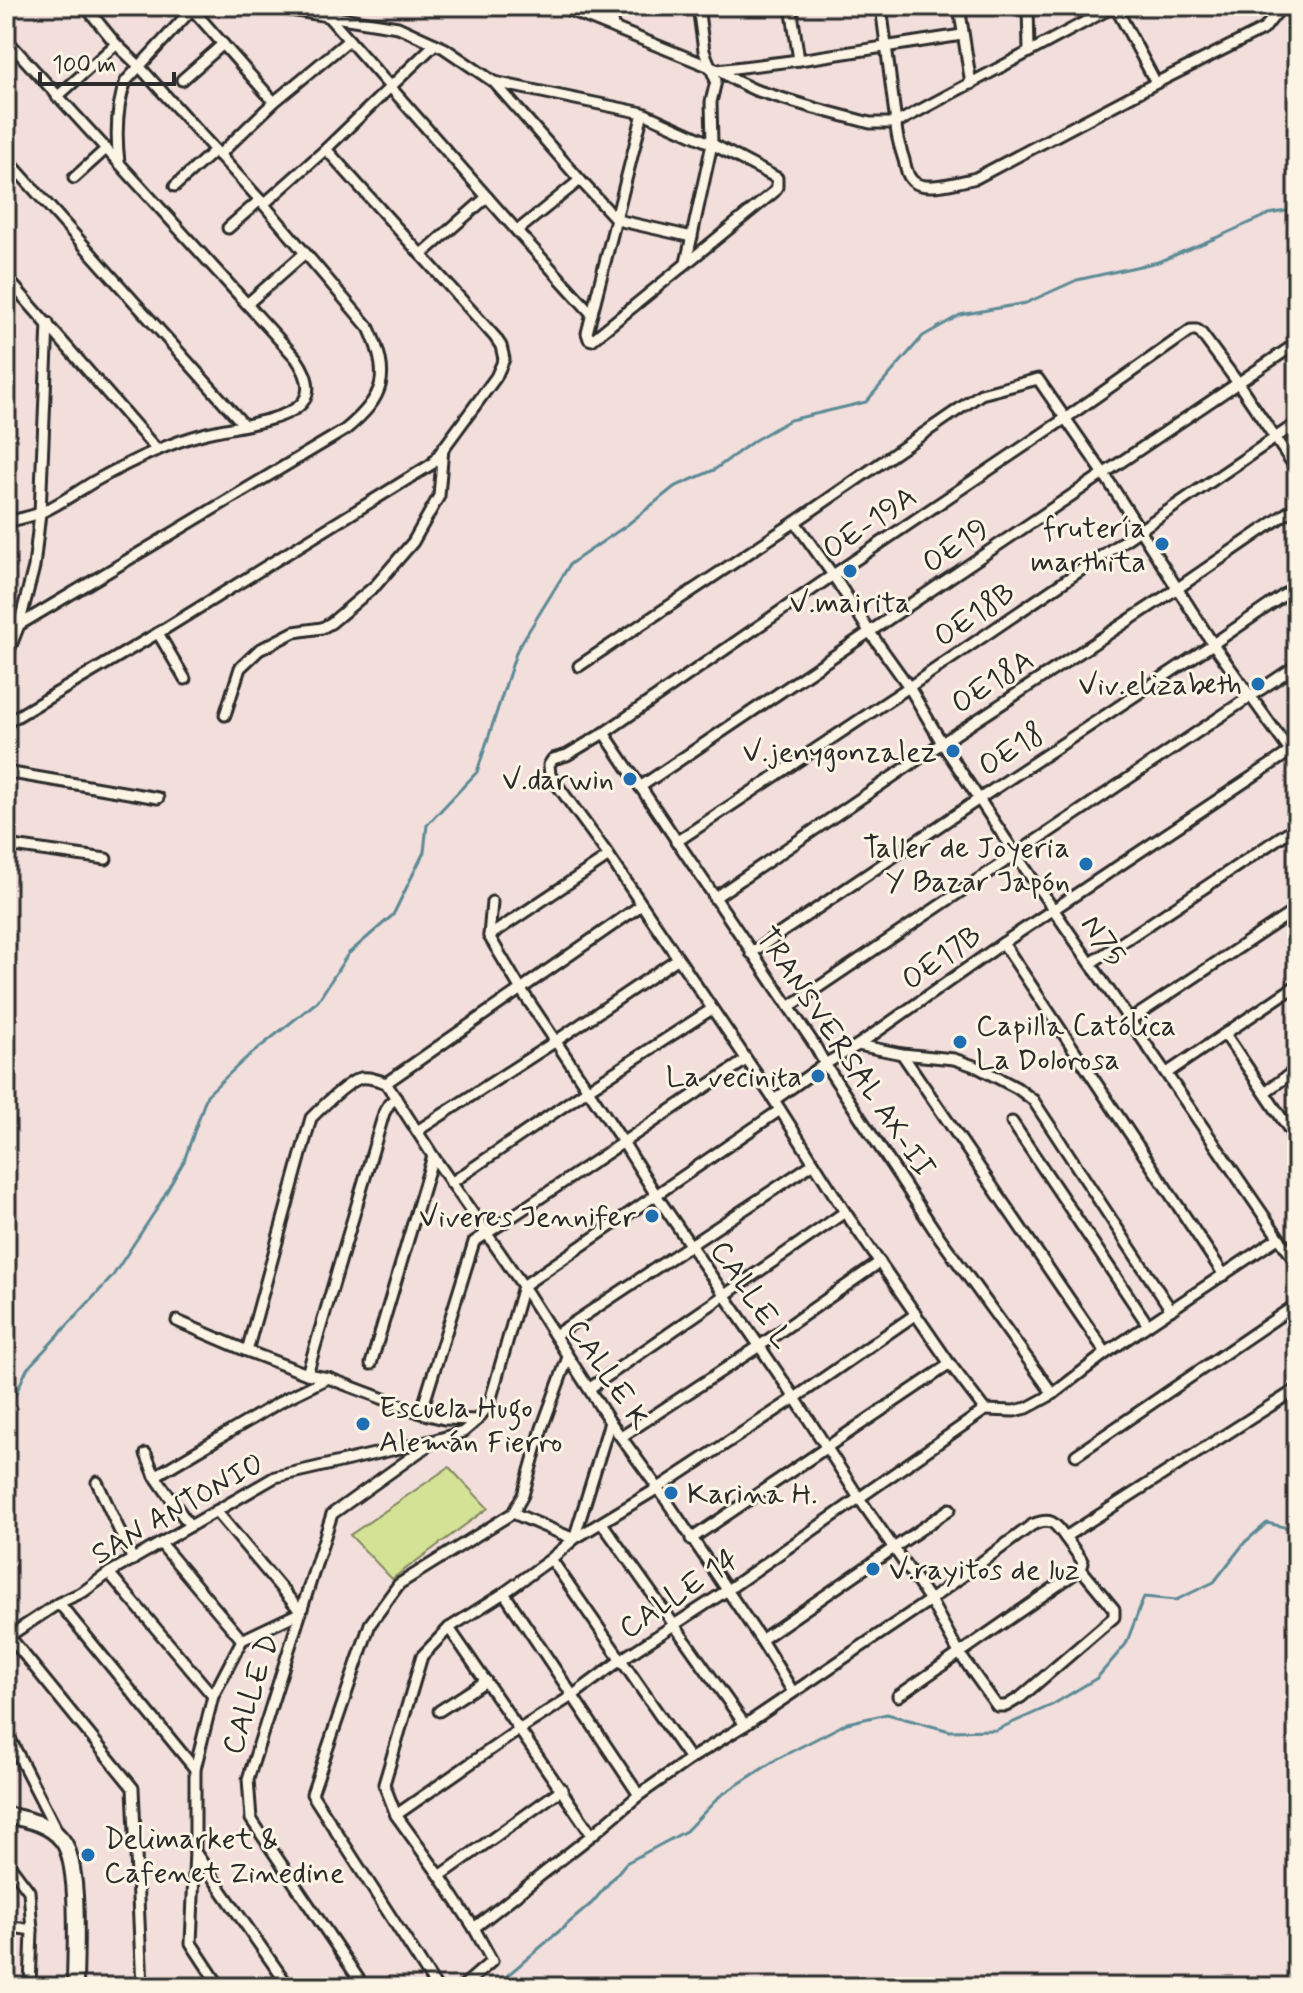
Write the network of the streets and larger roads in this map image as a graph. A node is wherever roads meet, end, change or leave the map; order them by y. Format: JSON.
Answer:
{"nodes":[{"id":1,"x":85,"y":6,"type":"edge"},
{"id":2,"x":265,"y":6,"type":"edge"},
{"id":3,"x":559,"y":6,"type":"edge"},
{"id":4,"x":610,"y":6,"type":"edge"},
{"id":5,"x":698,"y":6,"type":"edge"},
{"id":6,"x":791,"y":6,"type":"edge"},
{"id":7,"x":881,"y":6,"type":"edge"},
{"id":8,"x":959,"y":6,"type":"edge"},
{"id":9,"x":1028,"y":6,"type":"edge"},
{"id":10,"x":1115,"y":6,"type":"edge"},
{"id":11,"x":1282,"y":6,"type":"edge"},
{"id":12,"x":194,"y":8,"type":"edge"},
{"id":13,"x":326,"y":14,"type":"junction"},
{"id":14,"x":613,"y":27,"type":"junction"},
{"id":15,"x":962,"y":35,"type":"junction"},
{"id":16,"x":6,"y":39,"type":"edge"},
{"id":17,"x":349,"y":40,"type":"junction"},
{"id":18,"x":116,"y":44,"type":"junction"},
{"id":19,"x":223,"y":44,"type":"junction"},
{"id":20,"x":435,"y":44,"type":"junction"},
{"id":21,"x":885,"y":47,"type":"junction"},
{"id":22,"x":1029,"y":51,"type":"junction"},
{"id":23,"x":799,"y":60,"type":"junction"},
{"id":24,"x":139,"y":66,"type":"junction"},
{"id":25,"x":714,"y":69,"type":"junction"},
{"id":26,"x":182,"y":80,"type":"dead end"},
{"id":27,"x":494,"y":82,"type":"junction"},
{"id":28,"x":1156,"y":83,"type":"junction"},
{"id":29,"x":971,"y":84,"type":"junction"},
{"id":30,"x":391,"y":88,"type":"junction"},
{"id":31,"x":57,"y":97,"type":"junction"},
{"id":32,"x":274,"y":102,"type":"junction"},
{"id":33,"x":643,"y":113,"type":"junction"},
{"id":34,"x":896,"y":123,"type":"junction"},
{"id":35,"x":712,"y":139,"type":"junction"},
{"id":36,"x":106,"y":149,"type":"junction"},
{"id":37,"x":326,"y":149,"type":"junction"},
{"id":38,"x":216,"y":153,"type":"junction"},
{"id":39,"x":6,"y":158,"type":"edge"},
{"id":40,"x":119,"y":163,"type":"junction"},
{"id":41,"x":74,"y":178,"type":"dead end"},
{"id":42,"x":580,"y":180,"type":"junction"},
{"id":43,"x":175,"y":186,"type":"dead end"},
{"id":44,"x":487,"y":197,"type":"junction"},
{"id":45,"x":262,"y":202,"type":"junction"},
{"id":46,"x":617,"y":220,"type":"junction"},
{"id":47,"x":228,"y":228,"type":"dead end"},
{"id":48,"x":517,"y":231,"type":"junction"},
{"id":49,"x":692,"y":237,"type":"junction"},
{"id":50,"x":305,"y":253,"type":"junction"},
{"id":51,"x":421,"y":255,"type":"junction"},
{"id":52,"x":686,"y":263,"type":"junction"},
{"id":53,"x":6,"y":277,"type":"edge"},
{"id":54,"x":247,"y":304,"type":"junction"},
{"id":55,"x":592,"y":314,"type":"junction"},
{"id":56,"x":48,"y":323,"type":"junction"},
{"id":57,"x":1297,"y":343,"type":"edge"},
{"id":58,"x":1238,"y":383,"type":"junction"},
{"id":59,"x":1066,"y":418,"type":"junction"},
{"id":60,"x":1297,"y":423,"type":"edge"},
{"id":61,"x":244,"y":425,"type":"junction"},
{"id":62,"x":1274,"y":437,"type":"junction"},
{"id":63,"x":443,"y":448,"type":"junction"},
{"id":64,"x":157,"y":450,"type":"junction"},
{"id":65,"x":1297,"y":470,"type":"edge"},
{"id":66,"x":1104,"y":474,"type":"junction"},
{"id":67,"x":1297,"y":506,"type":"edge"},
{"id":68,"x":40,"y":513,"type":"junction"},
{"id":69,"x":6,"y":522,"type":"edge"},
{"id":70,"x":795,"y":522,"type":"junction"},
{"id":71,"x":1141,"y":530,"type":"junction"},
{"id":72,"x":833,"y":575,"type":"junction"},
{"id":73,"x":1297,"y":586,"type":"edge"},
{"id":74,"x":1178,"y":588,"type":"junction"},
{"id":75,"x":19,"y":625,"type":"junction"},
{"id":76,"x":869,"y":631,"type":"junction"},
{"id":77,"x":158,"y":633,"type":"junction"},
{"id":78,"x":1213,"y":644,"type":"junction"},
{"id":79,"x":6,"y":658,"type":"edge"},
{"id":80,"x":1297,"y":665,"type":"edge"},
{"id":81,"x":579,"y":666,"type":"dead end"},
{"id":82,"x":185,"y":679,"type":"dead end"},
{"id":83,"x":909,"y":687,"type":"junction"},
{"id":84,"x":1251,"y":697,"type":"junction"},
{"id":85,"x":225,"y":715,"type":"dead end"},
{"id":86,"x":6,"y":723,"type":"edge"},
{"id":87,"x":604,"y":733,"type":"junction"},
{"id":88,"x":942,"y":743,"type":"junction"},
{"id":89,"x":1294,"y":750,"type":"edge"},
{"id":90,"x":1297,"y":761,"type":"edge"},
{"id":91,"x":6,"y":772,"type":"edge"},
{"id":92,"x":640,"y":787,"type":"junction"},
{"id":93,"x":158,"y":798,"type":"dead end"},
{"id":94,"x":979,"y":799,"type":"junction"},
{"id":95,"x":1297,"y":826,"type":"edge"},
{"id":96,"x":676,"y":842,"type":"junction"},
{"id":97,"x":6,"y":845,"type":"edge"},
{"id":98,"x":1016,"y":855,"type":"junction"},
{"id":99,"x":609,"y":856,"type":"junction"},
{"id":100,"x":106,"y":859,"type":"dead end"},
{"id":101,"x":714,"y":898,"type":"junction"},
{"id":102,"x":492,"y":902,"type":"dead end"},
{"id":103,"x":640,"y":906,"type":"junction"},
{"id":104,"x":1297,"y":909,"type":"edge"},
{"id":105,"x":1054,"y":910,"type":"junction"},
{"id":106,"x":489,"y":936,"type":"junction"},
{"id":107,"x":1003,"y":943,"type":"junction"},
{"id":108,"x":751,"y":953,"type":"junction"},
{"id":109,"x":677,"y":959,"type":"junction"},
{"id":110,"x":1091,"y":963,"type":"junction"},
{"id":111,"x":1297,"y":985,"type":"edge"},
{"id":112,"x":520,"y":988,"type":"junction"},
{"id":113,"x":789,"y":1007,"type":"junction"},
{"id":114,"x":712,"y":1009,"type":"junction"},
{"id":115,"x":1130,"y":1020,"type":"junction"},
{"id":116,"x":1225,"y":1034,"type":"junction"},
{"id":117,"x":556,"y":1041,"type":"junction"},
{"id":118,"x":858,"y":1045,"type":"junction"},
{"id":119,"x":902,"y":1054,"type":"junction"},
{"id":120,"x":746,"y":1060,"type":"junction"},
{"id":121,"x":825,"y":1064,"type":"junction"},
{"id":122,"x":1297,"y":1069,"type":"edge"},
{"id":123,"x":1167,"y":1073,"type":"junction"},
{"id":124,"x":386,"y":1083,"type":"junction"},
{"id":125,"x":587,"y":1090,"type":"junction"},
{"id":126,"x":1265,"y":1092,"type":"junction"},
{"id":127,"x":396,"y":1098,"type":"junction"},
{"id":128,"x":774,"y":1100,"type":"junction"},
{"id":129,"x":780,"y":1110,"type":"junction"},
{"id":130,"x":1012,"y":1122,"type":"dead end"},
{"id":131,"x":417,"y":1131,"type":"junction"},
{"id":132,"x":1297,"y":1141,"type":"edge"},
{"id":133,"x":623,"y":1142,"type":"junction"},
{"id":134,"x":433,"y":1156,"type":"junction"},
{"id":135,"x":814,"y":1163,"type":"junction"},
{"id":136,"x":451,"y":1183,"type":"junction"},
{"id":137,"x":656,"y":1195,"type":"junction"},
{"id":138,"x":845,"y":1212,"type":"junction"},
{"id":139,"x":486,"y":1234,"type":"junction"},
{"id":140,"x":1278,"y":1238,"type":"junction"},
{"id":141,"x":689,"y":1244,"type":"junction"},
{"id":142,"x":880,"y":1262,"type":"junction"},
{"id":143,"x":1297,"y":1264,"type":"edge"},
{"id":144,"x":1224,"y":1275,"type":"junction"},
{"id":145,"x":523,"y":1286,"type":"junction"},
{"id":146,"x":724,"y":1297,"type":"junction"},
{"id":147,"x":1297,"y":1304,"type":"edge"},
{"id":148,"x":1171,"y":1310,"type":"junction"},
{"id":149,"x":916,"y":1314,"type":"junction"},
{"id":150,"x":177,"y":1321,"type":"dead end"},
{"id":151,"x":1148,"y":1325,"type":"junction"},
{"id":152,"x":555,"y":1335,"type":"junction"},
{"id":153,"x":758,"y":1347,"type":"junction"},
{"id":154,"x":247,"y":1351,"type":"junction"},
{"id":155,"x":1106,"y":1353,"type":"junction"},
{"id":156,"x":568,"y":1357,"type":"junction"},
{"id":157,"x":371,"y":1364,"type":"dead end"},
{"id":158,"x":950,"y":1364,"type":"junction"},
{"id":159,"x":307,"y":1374,"type":"junction"},
{"id":160,"x":328,"y":1378,"type":"junction"},
{"id":161,"x":590,"y":1388,"type":"junction"},
{"id":162,"x":1297,"y":1389,"type":"edge"},
{"id":163,"x":1053,"y":1394,"type":"junction"},
{"id":164,"x":795,"y":1398,"type":"junction"},
{"id":165,"x":985,"y":1410,"type":"junction"},
{"id":166,"x":421,"y":1413,"type":"junction"},
{"id":167,"x":444,"y":1419,"type":"junction"},
{"id":168,"x":477,"y":1420,"type":"junction"},
{"id":169,"x":610,"y":1422,"type":"junction"},
{"id":170,"x":446,"y":1437,"type":"junction"},
{"id":171,"x":621,"y":1437,"type":"junction"},
{"id":172,"x":435,"y":1440,"type":"junction"},
{"id":173,"x":826,"y":1447,"type":"junction"},
{"id":174,"x":146,"y":1454,"type":"dead end"},
{"id":175,"x":1076,"y":1455,"type":"dead end"},
{"id":176,"x":155,"y":1476,"type":"junction"},
{"id":177,"x":97,"y":1482,"type":"dead end"},
{"id":178,"x":658,"y":1488,"type":"junction"},
{"id":179,"x":859,"y":1498,"type":"junction"},
{"id":180,"x":950,"y":1509,"type":"dead end"},
{"id":181,"x":216,"y":1511,"type":"junction"},
{"id":182,"x":513,"y":1513,"type":"junction"},
{"id":183,"x":602,"y":1523,"type":"junction"},
{"id":184,"x":190,"y":1526,"type":"junction"},
{"id":185,"x":1065,"y":1537,"type":"junction"},
{"id":186,"x":574,"y":1539,"type":"junction"},
{"id":187,"x":691,"y":1539,"type":"junction"},
{"id":188,"x":161,"y":1544,"type":"junction"},
{"id":189,"x":895,"y":1549,"type":"junction"},
{"id":190,"x":551,"y":1559,"type":"junction"},
{"id":191,"x":133,"y":1560,"type":"junction"},
{"id":192,"x":1081,"y":1569,"type":"junction"},
{"id":193,"x":109,"y":1573,"type":"junction"},
{"id":194,"x":726,"y":1591,"type":"junction"},
{"id":195,"x":504,"y":1593,"type":"junction"},
{"id":196,"x":930,"y":1600,"type":"junction"},
{"id":197,"x":59,"y":1603,"type":"junction"},
{"id":198,"x":301,"y":1612,"type":"junction"},
{"id":199,"x":675,"y":1625,"type":"junction"},
{"id":200,"x":449,"y":1628,"type":"junction"},
{"id":201,"x":8,"y":1638,"type":"edge"},
{"id":202,"x":242,"y":1640,"type":"junction"},
{"id":203,"x":761,"y":1640,"type":"junction"},
{"id":204,"x":959,"y":1653,"type":"junction"},
{"id":205,"x":622,"y":1659,"type":"junction"},
{"id":206,"x":486,"y":1681,"type":"junction"},
{"id":207,"x":793,"y":1692,"type":"junction"},
{"id":208,"x":213,"y":1696,"type":"junction"},
{"id":209,"x":572,"y":1696,"type":"junction"},
{"id":210,"x":898,"y":1696,"type":"dead end"},
{"id":211,"x":439,"y":1711,"type":"dead end"},
{"id":212,"x":745,"y":1725,"type":"junction"},
{"id":213,"x":520,"y":1729,"type":"junction"},
{"id":214,"x":6,"y":1731,"type":"edge"},
{"id":215,"x":6,"y":1753,"type":"edge"},
{"id":216,"x":18,"y":1753,"type":"junction"},
{"id":217,"x":690,"y":1759,"type":"junction"},
{"id":218,"x":195,"y":1769,"type":"junction"},
{"id":219,"x":562,"y":1789,"type":"junction"},
{"id":220,"x":639,"y":1795,"type":"junction"},
{"id":221,"x":6,"y":1815,"type":"edge"},
{"id":222,"x":396,"y":1815,"type":"junction"},
{"id":223,"x":592,"y":1835,"type":"junction"},
{"id":224,"x":62,"y":1839,"type":"junction"},
{"id":225,"x":195,"y":1851,"type":"junction"},
{"id":226,"x":6,"y":1866,"type":"edge"},
{"id":227,"x":440,"y":1876,"type":"junction"},
{"id":228,"x":6,"y":1926,"type":"edge"},
{"id":229,"x":474,"y":1928,"type":"junction"},
{"id":230,"x":32,"y":1930,"type":"junction"},
{"id":231,"x":30,"y":1987,"type":"edge"},
{"id":232,"x":75,"y":1987,"type":"edge"},
{"id":233,"x":142,"y":1987,"type":"edge"},
{"id":234,"x":220,"y":1987,"type":"edge"},
{"id":235,"x":289,"y":1987,"type":"edge"},
{"id":236,"x":364,"y":1987,"type":"edge"},
{"id":237,"x":436,"y":1987,"type":"edge"},
{"id":238,"x":462,"y":1987,"type":"edge"}],
"edges":[{"from":1,"to":18,"type":"street"},
{"from":2,"to":13,"type":"street"},
{"from":3,"to":14,"type":"street"},
{"from":4,"to":14,"type":"street"},
{"from":5,"to":25,"type":"street"},
{"from":6,"to":23,"type":"street"},
{"from":7,"to":21,"type":"street"},
{"from":8,"to":15,"type":"street"},
{"from":9,"to":22,"type":"street"},
{"from":10,"to":22,"type":"street"},
{"from":10,"to":28,"type":"street"},
{"from":11,"to":28,"type":"street"},
{"from":12,"to":19,"type":"street"},
{"from":12,"to":24,"type":"street"},
{"from":13,"to":17,"type":"street"},
{"from":13,"to":20,"type":"street"},
{"from":14,"to":25,"type":"street"},
{"from":15,"to":21,"type":"street"},
{"from":15,"to":29,"type":"street"},
{"from":16,"to":31,"type":"street"},
{"from":17,"to":30,"type":"street"},
{"from":17,"to":32,"type":"street"},
{"from":18,"to":24,"type":"street"},
{"from":18,"to":31,"type":"street"},
{"from":19,"to":26,"type":"street"},
{"from":19,"to":32,"type":"street"},
{"from":20,"to":27,"type":"street"},
{"from":20,"to":30,"type":"street"},
{"from":21,"to":23,"type":"street"},
{"from":21,"to":34,"type":"street"},
{"from":22,"to":29,"type":"street"},
{"from":23,"to":25,"type":"street"},
{"from":24,"to":38,"type":"street"},
{"from":24,"to":40,"type":"street"},
{"from":25,"to":34,"type":"street"},
{"from":25,"to":35,"type":"street"},
{"from":27,"to":33,"type":"street"},
{"from":27,"to":42,"type":"street"},
{"from":28,"to":34,"type":"street"},
{"from":29,"to":34,"type":"street"},
{"from":30,"to":37,"type":"street"},
{"from":30,"to":44,"type":"street"},
{"from":31,"to":36,"type":"street"},
{"from":32,"to":38,"type":"street"},
{"from":33,"to":35,"type":"street"},
{"from":33,"to":46,"type":"street"},
{"from":35,"to":49,"type":"street"},
{"from":35,"to":52,"type":"street"},
{"from":36,"to":40,"type":"street"},
{"from":36,"to":41,"type":"street"},
{"from":37,"to":45,"type":"street"},
{"from":37,"to":51,"type":"street"},
{"from":38,"to":43,"type":"street"},
{"from":38,"to":45,"type":"street"},
{"from":39,"to":61,"type":"street"},
{"from":40,"to":54,"type":"street"},
{"from":42,"to":46,"type":"street"},
{"from":42,"to":48,"type":"street"},
{"from":44,"to":48,"type":"street"},
{"from":44,"to":51,"type":"street"},
{"from":45,"to":47,"type":"street"},
{"from":45,"to":50,"type":"street"},
{"from":46,"to":49,"type":"street"},
{"from":46,"to":55,"type":"street"},
{"from":48,"to":55,"type":"street"},
{"from":49,"to":52,"type":"street"},
{"from":50,"to":54,"type":"street"},
{"from":50,"to":75,"type":"street"},
{"from":51,"to":63,"type":"street"},
{"from":52,"to":55,"type":"street"},
{"from":53,"to":56,"type":"street"},
{"from":54,"to":61,"type":"street"},
{"from":56,"to":64,"type":"street"},
{"from":56,"to":68,"type":"street"},
{"from":57,"to":58,"type":"street","name":"OE19"},
{"from":58,"to":59,"type":"street","name":"OE-19A"},
{"from":58,"to":62,"type":"street"},
{"from":58,"to":66,"type":"street","name":"OE19"},
{"from":59,"to":66,"type":"street"},
{"from":59,"to":70,"type":"street"},
{"from":59,"to":72,"type":"street","name":"OE-19A"},
{"from":60,"to":62,"type":"street","name":"OE18B"},
{"from":61,"to":64,"type":"street"},
{"from":62,"to":65,"type":"street"},
{"from":62,"to":71,"type":"street","name":"OE18B"},
{"from":63,"to":77,"type":"street"},
{"from":63,"to":85,"type":"street"},
{"from":64,"to":68,"type":"street"},
{"from":66,"to":71,"type":"street"},
{"from":66,"to":76,"type":"street","name":"OE19"},
{"from":67,"to":74,"type":"street","name":"OE18A"},
{"from":68,"to":69,"type":"street"},
{"from":68,"to":75,"type":"street"},
{"from":70,"to":72,"type":"street","name":"N75"},
{"from":70,"to":81,"type":"street"},
{"from":71,"to":74,"type":"street"},
{"from":71,"to":83,"type":"street","name":"OE18B"},
{"from":72,"to":76,"type":"street","name":"N75"},
{"from":72,"to":87,"type":"street","name":"OE-19A"},
{"from":73,"to":78,"type":"street","name":"OE18"},
{"from":74,"to":78,"type":"street"},
{"from":74,"to":88,"type":"street","name":"OE18A"},
{"from":75,"to":79,"type":"street"},
{"from":76,"to":83,"type":"street","name":"N75"},
{"from":76,"to":92,"type":"street","name":"OE19"},
{"from":77,"to":82,"type":"street"},
{"from":77,"to":86,"type":"street"},
{"from":78,"to":84,"type":"street"},
{"from":78,"to":94,"type":"street","name":"OE18"},
{"from":80,"to":84,"type":"street"},
{"from":83,"to":88,"type":"street","name":"N75"},
{"from":83,"to":96,"type":"street","name":"OE18B"},
{"from":84,"to":89,"type":"street"},
{"from":84,"to":98,"type":"street"},
{"from":87,"to":92,"type":"street","name":"TRANSVERSAL AX-II"},
{"from":87,"to":99,"type":"street","name":"OE-19A"},
{"from":88,"to":94,"type":"street","name":"N75"},
{"from":88,"to":101,"type":"street","name":"OE18A"},
{"from":89,"to":90,"type":"street"},
{"from":89,"to":105,"type":"street","name":"OE17B"},
{"from":91,"to":93,"type":"street"},
{"from":92,"to":96,"type":"street","name":"TRANSVERSAL AX-II"},
{"from":94,"to":98,"type":"street","name":"N75"},
{"from":94,"to":108,"type":"street","name":"OE18"},
{"from":95,"to":110,"type":"street"},
{"from":96,"to":101,"type":"street","name":"TRANSVERSAL AX-II"},
{"from":97,"to":100,"type":"street"},
{"from":98,"to":105,"type":"street","name":"N75"},
{"from":98,"to":113,"type":"street"},
{"from":99,"to":103,"type":"street"},
{"from":99,"to":106,"type":"street"},
{"from":101,"to":108,"type":"street","name":"TRANSVERSAL AX-II"},
{"from":102,"to":106,"type":"street"},
{"from":103,"to":109,"type":"street"},
{"from":103,"to":112,"type":"street"},
{"from":104,"to":115,"type":"street"},
{"from":105,"to":107,"type":"street","name":"OE17B"},
{"from":105,"to":110,"type":"street","name":"N75"},
{"from":106,"to":112,"type":"street","name":"CALLE L"},
{"from":107,"to":118,"type":"street","name":"OE17B"},
{"from":107,"to":144,"type":"street"},
{"from":108,"to":113,"type":"street","name":"TRANSVERSAL AX-II"},
{"from":109,"to":114,"type":"street"},
{"from":109,"to":117,"type":"street"},
{"from":110,"to":115,"type":"street","name":"N75"},
{"from":111,"to":116,"type":"street"},
{"from":112,"to":117,"type":"street","name":"CALLE L"},
{"from":112,"to":124,"type":"street"},
{"from":113,"to":121,"type":"street","name":"TRANSVERSAL AX-II"},
{"from":114,"to":120,"type":"street"},
{"from":114,"to":125,"type":"street"},
{"from":115,"to":123,"type":"street","name":"N75"},
{"from":116,"to":123,"type":"street"},
{"from":116,"to":126,"type":"street"},
{"from":117,"to":125,"type":"street","name":"CALLE L"},
{"from":117,"to":131,"type":"street"},
{"from":118,"to":119,"type":"street"},
{"from":118,"to":121,"type":"street","name":"OE17B"},
{"from":119,"to":148,"type":"street"},
{"from":119,"to":155,"type":"street"},
{"from":120,"to":128,"type":"street"},
{"from":120,"to":133,"type":"street"},
{"from":121,"to":128,"type":"street","name":"OE17B"},
{"from":121,"to":163,"type":"street","name":"TRANSVERSAL AX-II"},
{"from":122,"to":126,"type":"street"},
{"from":123,"to":140,"type":"street","name":"N75"},
{"from":124,"to":127,"type":"street","name":"CALLE K"},
{"from":124,"to":154,"type":"street"},
{"from":125,"to":133,"type":"street","name":"CALLE L"},
{"from":125,"to":136,"type":"street"},
{"from":126,"to":132,"type":"street"},
{"from":127,"to":131,"type":"street","name":"CALLE K"},
{"from":127,"to":159,"type":"street"},
{"from":128,"to":129,"type":"street"},
{"from":129,"to":135,"type":"street"},
{"from":129,"to":137,"type":"street"},
{"from":130,"to":151,"type":"street"},
{"from":131,"to":134,"type":"street","name":"CALLE K"},
{"from":133,"to":137,"type":"street","name":"CALLE L"},
{"from":133,"to":139,"type":"street"},
{"from":134,"to":136,"type":"street","name":"CALLE K"},
{"from":134,"to":157,"type":"street"},
{"from":135,"to":138,"type":"street"},
{"from":135,"to":141,"type":"street"},
{"from":136,"to":139,"type":"street","name":"CALLE K"},
{"from":137,"to":141,"type":"street","name":"CALLE L"},
{"from":137,"to":145,"type":"street"},
{"from":138,"to":142,"type":"street"},
{"from":138,"to":146,"type":"street"},
{"from":139,"to":145,"type":"street","name":"CALLE K"},
{"from":139,"to":166,"type":"street"},
{"from":140,"to":143,"type":"street","name":"N75"},
{"from":140,"to":144,"type":"street"},
{"from":141,"to":146,"type":"street","name":"CALLE L"},
{"from":141,"to":152,"type":"street"},
{"from":142,"to":149,"type":"street"},
{"from":142,"to":153,"type":"street"},
{"from":144,"to":148,"type":"street"},
{"from":145,"to":152,"type":"street","name":"CALLE K"},
{"from":145,"to":168,"type":"street"},
{"from":146,"to":153,"type":"street","name":"CALLE L"},
{"from":146,"to":161,"type":"street"},
{"from":147,"to":175,"type":"street"},
{"from":148,"to":151,"type":"street"},
{"from":149,"to":158,"type":"street"},
{"from":149,"to":164,"type":"street"},
{"from":150,"to":154,"type":"street"},
{"from":151,"to":155,"type":"street"},
{"from":152,"to":156,"type":"street","name":"CALLE K"},
{"from":153,"to":164,"type":"street","name":"CALLE L"},
{"from":153,"to":171,"type":"street"},
{"from":154,"to":159,"type":"street"},
{"from":155,"to":163,"type":"street"},
{"from":156,"to":161,"type":"street","name":"CALLE K"},
{"from":156,"to":182,"type":"street"},
{"from":158,"to":165,"type":"street"},
{"from":158,"to":173,"type":"street"},
{"from":159,"to":160,"type":"street"},
{"from":160,"to":166,"type":"street"},
{"from":160,"to":176,"type":"street"},
{"from":161,"to":169,"type":"street","name":"CALLE K"},
{"from":162,"to":185,"type":"street"},
{"from":163,"to":165,"type":"street"},
{"from":164,"to":173,"type":"street","name":"CALLE L"},
{"from":164,"to":178,"type":"street"},
{"from":165,"to":179,"type":"street","name":"CALLE 14"},
{"from":166,"to":167,"type":"street"},
{"from":167,"to":168,"type":"street"},
{"from":167,"to":170,"type":"street"},
{"from":168,"to":170,"type":"street","name":"SAN ANTONIO"},
{"from":169,"to":171,"type":"street","name":"CALLE K"},
{"from":169,"to":186,"type":"street"},
{"from":170,"to":172,"type":"street","name":"SAN ANTONIO"},
{"from":171,"to":178,"type":"street","name":"CALLE K"},
{"from":172,"to":181,"type":"street","name":"SAN ANTONIO"},
{"from":172,"to":198,"type":"street","name":"CALLE D"},
{"from":173,"to":179,"type":"street","name":"CALLE L"},
{"from":173,"to":187,"type":"street"},
{"from":174,"to":176,"type":"street"},
{"from":176,"to":184,"type":"street"},
{"from":177,"to":191,"type":"street"},
{"from":178,"to":183,"type":"street"},
{"from":178,"to":187,"type":"street","name":"CALLE K"},
{"from":179,"to":189,"type":"street","name":"CALLE L"},
{"from":179,"to":194,"type":"street","name":"CALLE 14"},
{"from":180,"to":189,"type":"street"},
{"from":181,"to":184,"type":"street","name":"SAN ANTONIO"},
{"from":181,"to":198,"type":"street"},
{"from":182,"to":186,"type":"street"},
{"from":182,"to":237,"type":"street"},
{"from":183,"to":186,"type":"street"},
{"from":183,"to":199,"type":"street"},
{"from":184,"to":188,"type":"street","name":"SAN ANTONIO"},
{"from":185,"to":192,"type":"street"},
{"from":185,"to":196,"type":"street"},
{"from":186,"to":190,"type":"street"},
{"from":187,"to":194,"type":"street","name":"CALLE K"},
{"from":188,"to":191,"type":"street","name":"SAN ANTONIO"},
{"from":188,"to":202,"type":"street"},
{"from":189,"to":196,"type":"street","name":"CALLE L"},
{"from":189,"to":203,"type":"street"},
{"from":190,"to":195,"type":"street"},
{"from":190,"to":205,"type":"street"},
{"from":191,"to":193,"type":"street","name":"SAN ANTONIO"},
{"from":192,"to":204,"type":"street"},
{"from":192,"to":204,"type":"street","name":"CALLE L"},
{"from":193,"to":197,"type":"street","name":"SAN ANTONIO"},
{"from":193,"to":208,"type":"street"},
{"from":194,"to":199,"type":"street","name":"CALLE 14"},
{"from":194,"to":203,"type":"street","name":"CALLE K"},
{"from":195,"to":200,"type":"street"},
{"from":195,"to":209,"type":"street"},
{"from":196,"to":204,"type":"street","name":"CALLE L"},
{"from":196,"to":207,"type":"street"},
{"from":197,"to":201,"type":"street","name":"SAN ANTONIO"},
{"from":197,"to":218,"type":"street"},
{"from":198,"to":202,"type":"street"},
{"from":198,"to":236,"type":"street","name":"CALLE D"},
{"from":199,"to":205,"type":"street","name":"CALLE 14"},
{"from":199,"to":212,"type":"street"},
{"from":200,"to":206,"type":"street"},
{"from":200,"to":222,"type":"street"},
{"from":201,"to":233,"type":"street"},
{"from":202,"to":208,"type":"street"},
{"from":203,"to":207,"type":"street","name":"CALLE K"},
{"from":204,"to":210,"type":"street"},
{"from":205,"to":209,"type":"street","name":"CALLE 14"},
{"from":205,"to":217,"type":"street"},
{"from":206,"to":211,"type":"street"},
{"from":206,"to":213,"type":"street"},
{"from":207,"to":212,"type":"street"},
{"from":208,"to":218,"type":"street"},
{"from":209,"to":213,"type":"street","name":"CALLE 14"},
{"from":209,"to":220,"type":"street"},
{"from":212,"to":217,"type":"street"},
{"from":213,"to":219,"type":"street"},
{"from":213,"to":222,"type":"street","name":"CALLE 14"},
{"from":214,"to":216,"type":"street"},
{"from":215,"to":216,"type":"street"},
{"from":216,"to":224,"type":"street"},
{"from":217,"to":220,"type":"street"},
{"from":218,"to":225,"type":"street"},
{"from":219,"to":223,"type":"street"},
{"from":219,"to":227,"type":"street"},
{"from":220,"to":223,"type":"street"},
{"from":221,"to":224,"type":"street"},
{"from":222,"to":227,"type":"street"},
{"from":223,"to":229,"type":"street"},
{"from":224,"to":232,"type":"street"},
{"from":225,"to":234,"type":"street"},
{"from":225,"to":235,"type":"street"},
{"from":226,"to":230,"type":"street"},
{"from":227,"to":229,"type":"street"},
{"from":228,"to":230,"type":"street"},
{"from":229,"to":238,"type":"street"},
{"from":230,"to":231,"type":"street"}]}
